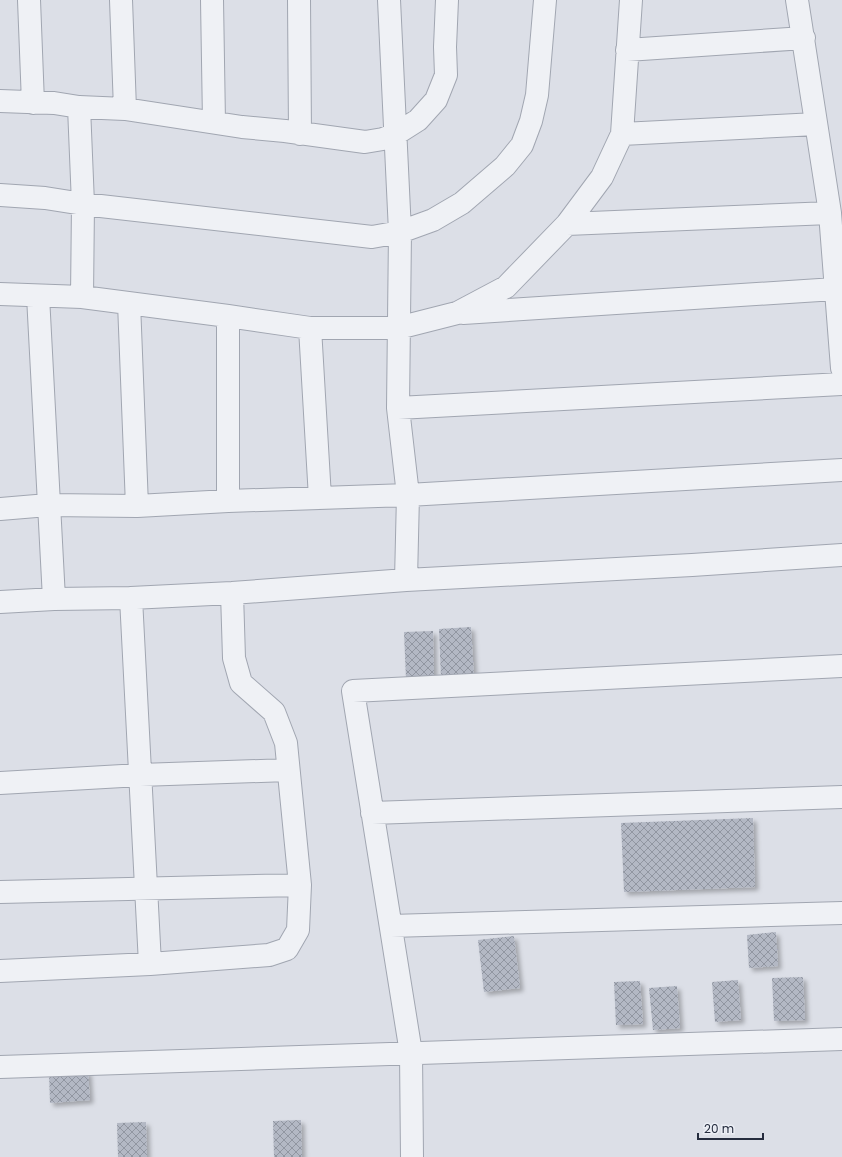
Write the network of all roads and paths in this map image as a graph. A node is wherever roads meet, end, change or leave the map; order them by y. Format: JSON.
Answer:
{"nodes":[{"id":1,"x":29,"y":0,"type":"edge"},
{"id":2,"x":121,"y":0,"type":"edge"},
{"id":3,"x":212,"y":0,"type":"edge"},
{"id":4,"x":299,"y":0,"type":"edge"},
{"id":5,"x":389,"y":0,"type":"edge"},
{"id":6,"x":447,"y":0,"type":"edge"},
{"id":7,"x":544,"y":0,"type":"edge"},
{"id":8,"x":631,"y":0,"type":"edge"},
{"id":9,"x":797,"y":0,"type":"edge"},
{"id":10,"x":804,"y":38,"type":"junction"},
{"id":11,"x":627,"y":50,"type":"junction"},
{"id":12,"x":0,"y":101,"type":"edge"},
{"id":13,"x":33,"y":103,"type":"junction"},
{"id":14,"x":80,"y":107,"type":"junction"},
{"id":15,"x":125,"y":109,"type":"junction"},
{"id":16,"x":214,"y":122,"type":"junction"},
{"id":17,"x":816,"y":124,"type":"junction"},
{"id":18,"x":300,"y":134,"type":"junction"},
{"id":19,"x":396,"y":134,"type":"junction"},
{"id":20,"x":622,"y":134,"type":"junction"},
{"id":21,"x":0,"y":195,"type":"edge"},
{"id":22,"x":83,"y":204,"type":"junction"},
{"id":23,"x":830,"y":213,"type":"junction"},
{"id":24,"x":567,"y":224,"type":"junction"},
{"id":25,"x":400,"y":232,"type":"junction"},
{"id":26,"x":836,"y":289,"type":"junction"},
{"id":27,"x":0,"y":294,"type":"edge"},
{"id":28,"x":38,"y":296,"type":"junction"},
{"id":29,"x":82,"y":297,"type":"junction"},
{"id":30,"x":129,"y":304,"type":"junction"},
{"id":31,"x":457,"y":313,"type":"junction"},
{"id":32,"x":228,"y":316,"type":"junction"},
{"id":33,"x":310,"y":328,"type":"junction"},
{"id":34,"x":398,"y":328,"type":"junction"},
{"id":35,"x":842,"y":368,"type":"edge"},
{"id":36,"x":842,"y":384,"type":"edge"},
{"id":37,"x":398,"y":408,"type":"junction"},
{"id":38,"x":842,"y":470,"type":"edge"},
{"id":39,"x":408,"y":495,"type":"junction"},
{"id":40,"x":320,"y":498,"type":"junction"},
{"id":41,"x":228,"y":501,"type":"junction"},
{"id":42,"x":48,"y":506,"type":"junction"},
{"id":43,"x":137,"y":506,"type":"junction"},
{"id":44,"x":0,"y":509,"type":"edge"},
{"id":45,"x":842,"y":555,"type":"edge"},
{"id":46,"x":406,"y":580,"type":"junction"},
{"id":47,"x":232,"y":593,"type":"junction"},
{"id":48,"x":131,"y":598,"type":"junction"},
{"id":49,"x":54,"y":599,"type":"junction"},
{"id":50,"x":0,"y":602,"type":"edge"},
{"id":51,"x":842,"y":666,"type":"edge"},
{"id":52,"x":288,"y":770,"type":"junction"},
{"id":53,"x":140,"y":775,"type":"junction"},
{"id":54,"x":0,"y":783,"type":"edge"},
{"id":55,"x":842,"y":797,"type":"edge"},
{"id":56,"x":372,"y":813,"type":"junction"},
{"id":57,"x":300,"y":885,"type":"junction"},
{"id":58,"x":146,"y":887,"type":"junction"},
{"id":59,"x":0,"y":892,"type":"edge"},
{"id":60,"x":842,"y":913,"type":"edge"},
{"id":61,"x":391,"y":926,"type":"junction"},
{"id":62,"x":150,"y":964,"type":"junction"},
{"id":63,"x":0,"y":971,"type":"edge"},
{"id":64,"x":842,"y":1039,"type":"edge"},
{"id":65,"x":411,"y":1053,"type":"junction"},
{"id":66,"x":0,"y":1067,"type":"edge"},
{"id":67,"x":412,"y":1157,"type":"edge"}],
"edges":[{"from":1,"to":13,"type":"street"},
{"from":2,"to":15,"type":"street"},
{"from":3,"to":16,"type":"street"},
{"from":4,"to":18,"type":"street"},
{"from":5,"to":19,"type":"street"},
{"from":6,"to":19,"type":"street"},
{"from":7,"to":25,"type":"street"},
{"from":8,"to":11,"type":"street"},
{"from":9,"to":10,"type":"street"},
{"from":10,"to":11,"type":"street"},
{"from":10,"to":17,"type":"street"},
{"from":11,"to":20,"type":"street"},
{"from":12,"to":13,"type":"street"},
{"from":13,"to":14,"type":"street"},
{"from":14,"to":15,"type":"street"},
{"from":14,"to":22,"type":"street"},
{"from":15,"to":16,"type":"street"},
{"from":16,"to":18,"type":"street"},
{"from":17,"to":20,"type":"street"},
{"from":17,"to":23,"type":"street"},
{"from":18,"to":19,"type":"street"},
{"from":19,"to":25,"type":"street"},
{"from":20,"to":24,"type":"street"},
{"from":21,"to":22,"type":"street"},
{"from":22,"to":25,"type":"street"},
{"from":22,"to":29,"type":"street"},
{"from":23,"to":24,"type":"street"},
{"from":23,"to":26,"type":"street"},
{"from":24,"to":31,"type":"street"},
{"from":25,"to":34,"type":"street"},
{"from":26,"to":31,"type":"street"},
{"from":26,"to":35,"type":"street"},
{"from":27,"to":28,"type":"street"},
{"from":28,"to":29,"type":"street"},
{"from":28,"to":42,"type":"street"},
{"from":29,"to":30,"type":"street"},
{"from":30,"to":32,"type":"street"},
{"from":30,"to":43,"type":"street"},
{"from":31,"to":34,"type":"street"},
{"from":32,"to":33,"type":"street"},
{"from":32,"to":41,"type":"street"},
{"from":33,"to":34,"type":"street"},
{"from":33,"to":40,"type":"street"},
{"from":34,"to":37,"type":"street"},
{"from":36,"to":37,"type":"street"},
{"from":37,"to":39,"type":"street"},
{"from":38,"to":39,"type":"street"},
{"from":39,"to":40,"type":"street"},
{"from":39,"to":46,"type":"street"},
{"from":40,"to":41,"type":"street"},
{"from":41,"to":43,"type":"street"},
{"from":42,"to":43,"type":"street"},
{"from":42,"to":44,"type":"street"},
{"from":42,"to":49,"type":"street"},
{"from":45,"to":46,"type":"street"},
{"from":46,"to":47,"type":"street"},
{"from":47,"to":48,"type":"street"},
{"from":47,"to":52,"type":"street"},
{"from":48,"to":49,"type":"street"},
{"from":48,"to":53,"type":"street"},
{"from":49,"to":50,"type":"street"},
{"from":51,"to":56,"type":"street"},
{"from":52,"to":53,"type":"street"},
{"from":52,"to":57,"type":"street"},
{"from":53,"to":54,"type":"street"},
{"from":53,"to":58,"type":"street"},
{"from":55,"to":56,"type":"street"},
{"from":56,"to":61,"type":"street"},
{"from":57,"to":58,"type":"street"},
{"from":57,"to":62,"type":"street"},
{"from":58,"to":59,"type":"street"},
{"from":58,"to":62,"type":"street"},
{"from":60,"to":61,"type":"street"},
{"from":61,"to":65,"type":"street"},
{"from":62,"to":63,"type":"street"},
{"from":64,"to":65,"type":"street"},
{"from":65,"to":66,"type":"street"},
{"from":65,"to":67,"type":"street"}]}
